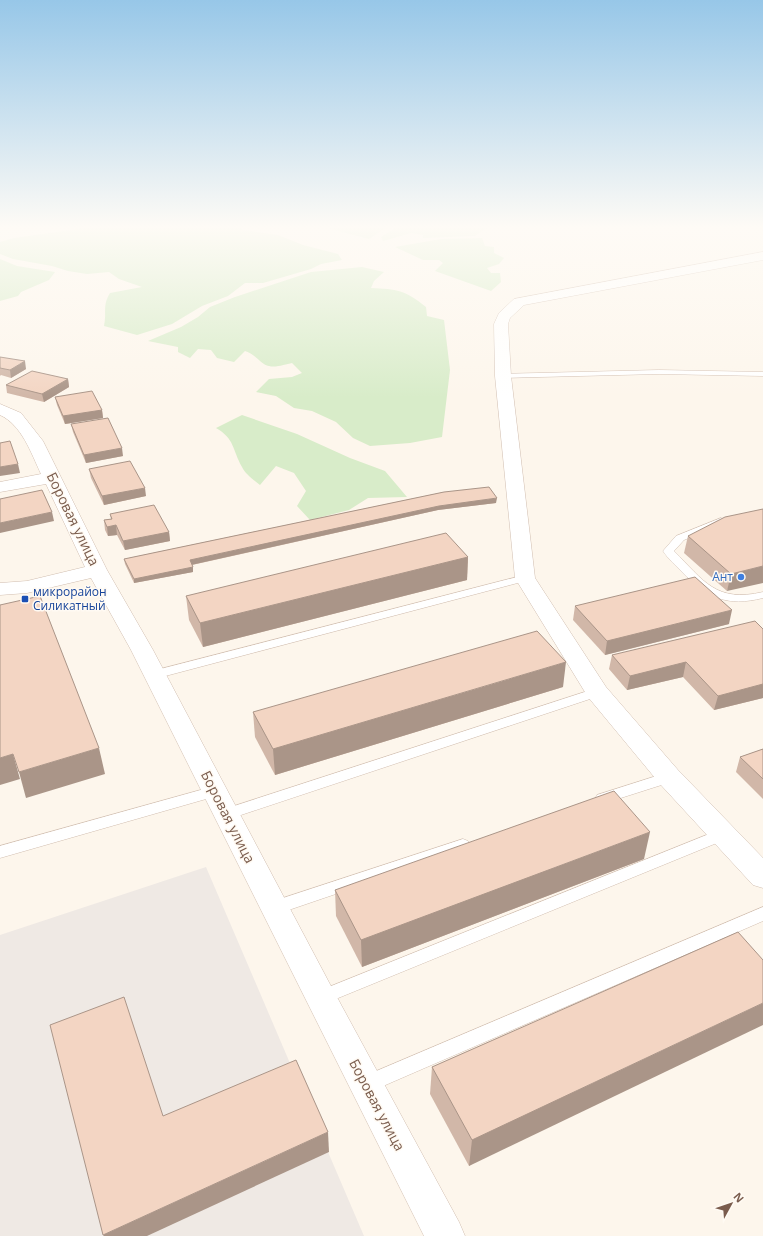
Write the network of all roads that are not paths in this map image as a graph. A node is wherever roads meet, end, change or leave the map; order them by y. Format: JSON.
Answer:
{"nodes":[{"id":1,"x":621,"y":283,"type":"edge"},
{"id":2,"x":763,"y":374,"type":"edge"},
{"id":3,"x":503,"y":376,"type":"junction"},
{"id":4,"x":0,"y":409,"type":"edge"},
{"id":5,"x":52,"y":477,"type":"junction"},
{"id":6,"x":0,"y":487,"type":"edge"},
{"id":7,"x":733,"y":518,"type":"edge"},
{"id":8,"x":97,"y":570,"type":"junction"},
{"id":9,"x":525,"y":578,"type":"junction"},
{"id":10,"x":0,"y":589,"type":"edge"},
{"id":11,"x":763,"y":595,"type":"edge"},
{"id":12,"x":154,"y":675,"type":"junction"},
{"id":13,"x":597,"y":692,"type":"junction"},
{"id":14,"x":669,"y":777,"type":"junction"},
{"id":15,"x":221,"y":802,"type":"junction"},
{"id":16,"x":587,"y":804,"type":"edge"},
{"id":17,"x":724,"y":834,"type":"junction"},
{"id":18,"x":475,"y":841,"type":"edge"},
{"id":19,"x":0,"y":852,"type":"edge"},
{"id":20,"x":763,"y":877,"type":"edge"},
{"id":21,"x":274,"y":908,"type":"junction"},
{"id":22,"x":763,"y":914,"type":"edge"},
{"id":23,"x":320,"y":998,"type":"junction"},
{"id":24,"x":367,"y":1084,"type":"junction"},
{"id":25,"x":445,"y":1236,"type":"edge"}],
"edges":[{"from":1,"to":3,"type":"street"},
{"from":2,"to":3,"type":"lane"},
{"from":3,"to":9,"type":"street"},
{"from":4,"to":5,"type":"street","name":"Боровая улица"},
{"from":5,"to":6,"type":"street"},
{"from":5,"to":8,"type":"street","name":"Боровая улица"},
{"from":7,"to":11,"type":"lane"},
{"from":8,"to":10,"type":"street"},
{"from":8,"to":12,"type":"street","name":"Боровая улица"},
{"from":9,"to":12,"type":"lane"},
{"from":9,"to":13,"type":"street"},
{"from":12,"to":15,"type":"street","name":"Боровая улица"},
{"from":13,"to":14,"type":"street"},
{"from":13,"to":15,"type":"lane"},
{"from":14,"to":16,"type":"lane"},
{"from":14,"to":17,"type":"street"},
{"from":15,"to":19,"type":"lane"},
{"from":15,"to":21,"type":"street","name":"Боровая улица"},
{"from":17,"to":20,"type":"street"},
{"from":17,"to":23,"type":"lane"},
{"from":18,"to":21,"type":"lane"},
{"from":21,"to":23,"type":"street","name":"Боровая улица"},
{"from":22,"to":24,"type":"lane"},
{"from":23,"to":24,"type":"street","name":"Боровая улица"},
{"from":24,"to":25,"type":"street","name":"Боровая улица"}]}
